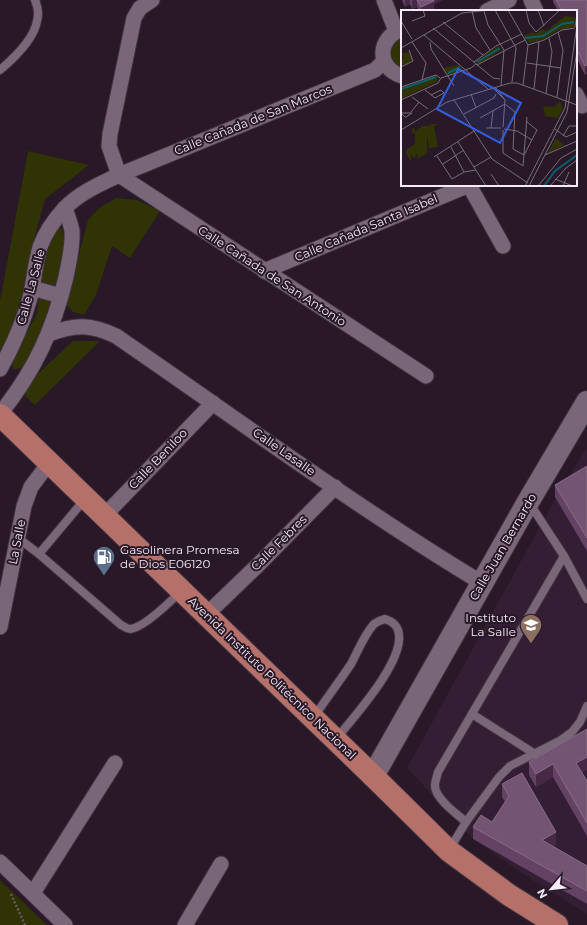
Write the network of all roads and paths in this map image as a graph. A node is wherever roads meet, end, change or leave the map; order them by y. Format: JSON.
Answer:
{"nodes":[{"id":1,"x":35,"y":0,"type":"edge"},
{"id":2,"x":384,"y":0,"type":"edge"},
{"id":3,"x":509,"y":0,"type":"edge"},
{"id":4,"x":531,"y":0,"type":"edge"},
{"id":5,"x":146,"y":4,"type":"edge"},
{"id":6,"x":489,"y":10,"type":"edge"},
{"id":7,"x":536,"y":10,"type":"edge"},
{"id":8,"x":399,"y":30,"type":"edge"},
{"id":9,"x":384,"y":61,"type":"junction"},
{"id":10,"x":0,"y":70,"type":"edge"},
{"id":11,"x":401,"y":76,"type":"edge"},
{"id":12,"x":118,"y":175,"type":"junction"},
{"id":13,"x":467,"y":186,"type":"edge"},
{"id":14,"x":470,"y":186,"type":"edge"},
{"id":15,"x":65,"y":208,"type":"junction"},
{"id":16,"x":503,"y":246,"type":"dead end"},
{"id":17,"x":264,"y":271,"type":"junction"},
{"id":18,"x":32,"y":288,"type":"junction"},
{"id":19,"x":61,"y":296,"type":"junction"},
{"id":20,"x":49,"y":334,"type":"junction"},
{"id":21,"x":0,"y":368,"type":"edge"},
{"id":22,"x":426,"y":376,"type":"dead end"},
{"id":23,"x":213,"y":402,"type":"junction"},
{"id":24,"x":0,"y":414,"type":"edge"},
{"id":25,"x":584,"y":415,"type":"edge"},
{"id":26,"x":49,"y":463,"type":"junction"},
{"id":27,"x":335,"y":487,"type":"junction"},
{"id":28,"x":86,"y":498,"type":"junction"},
{"id":29,"x":528,"y":502,"type":"junction"},
{"id":30,"x":104,"y":516,"type":"junction"},
{"id":31,"x":18,"y":538,"type":"junction"},
{"id":32,"x":39,"y":554,"type":"junction"},
{"id":33,"x":564,"y":556,"type":"junction"},
{"id":34,"x":482,"y":583,"type":"junction"},
{"id":35,"x":181,"y":591,"type":"junction"},
{"id":36,"x":587,"y":599,"type":"edge"},
{"id":37,"x":206,"y":615,"type":"junction"},
{"id":38,"x":0,"y":627,"type":"edge"},
{"id":39,"x":587,"y":706,"type":"edge"},
{"id":40,"x":472,"y":714,"type":"junction"},
{"id":41,"x":313,"y":718,"type":"junction"},
{"id":42,"x":336,"y":740,"type":"junction"},
{"id":43,"x":535,"y":754,"type":"junction"},
{"id":44,"x":115,"y":763,"type":"dead end"},
{"id":45,"x":373,"y":776,"type":"junction"},
{"id":46,"x":466,"y":822,"type":"junction"},
{"id":47,"x":448,"y":851,"type":"junction"},
{"id":48,"x":0,"y":862,"type":"edge"},
{"id":49,"x":221,"y":864,"type":"dead end"},
{"id":50,"x":8,"y":888,"type":"dead end"},
{"id":51,"x":33,"y":893,"type":"junction"},
{"id":52,"x":25,"y":925,"type":"edge"},
{"id":53,"x":65,"y":925,"type":"edge"},
{"id":54,"x":185,"y":925,"type":"edge"},
{"id":55,"x":557,"y":925,"type":"edge"}],
"edges":[{"from":1,"to":10,"type":"lane"},
{"from":2,"to":8,"type":"street"},
{"from":3,"to":6,"type":"street"},
{"from":4,"to":7,"type":"street"},
{"from":5,"to":12,"type":"street"},
{"from":8,"to":9,"type":"street"},
{"from":9,"to":11,"type":"street"},
{"from":9,"to":12,"type":"street","name":"Calle Cañada de San Marcos"},
{"from":12,"to":15,"type":"street","name":"Calle La Salle"},
{"from":12,"to":17,"type":"street","name":"Calle Cañada de San Antonio"},
{"from":13,"to":17,"type":"street","name":"Calle Cañada Santa Isabel"},
{"from":14,"to":16,"type":"street"},
{"from":15,"to":18,"type":"street","name":"Calle La Salle"},
{"from":15,"to":19,"type":"street"},
{"from":17,"to":22,"type":"street","name":"Calle Cañada de San Antonio"},
{"from":18,"to":19,"type":"street"},
{"from":18,"to":21,"type":"street","name":"Calle La Salle"},
{"from":19,"to":20,"type":"street"},
{"from":20,"to":23,"type":"street","name":"Calle Lasalle"},
{"from":20,"to":24,"type":"street"},
{"from":23,"to":27,"type":"street","name":"Calle Lasalle"},
{"from":23,"to":30,"type":"street","name":"Calle Beniloo"},
{"from":24,"to":26,"type":"main road","name":"Avenida Instituto Politécnico Nacional"},
{"from":25,"to":29,"type":"street","name":"Calle Juan Bernardo"},
{"from":26,"to":28,"type":"main road","name":"Avenida Instituto Politécnico Nacional"},
{"from":26,"to":31,"type":"street","name":"La Salle"},
{"from":27,"to":34,"type":"street","name":"Calle Lasalle"},
{"from":27,"to":37,"type":"street","name":"Calle Febres"},
{"from":28,"to":30,"type":"main road","name":"Avenida Instituto Politécnico Nacional"},
{"from":28,"to":32,"type":"lane"},
{"from":29,"to":33,"type":"lane"},
{"from":29,"to":34,"type":"street","name":"Calle Juan Bernardo"},
{"from":30,"to":35,"type":"main road","name":"Avenida Instituto Politécnico Nacional"},
{"from":31,"to":32,"type":"lane"},
{"from":31,"to":38,"type":"street","name":"La Salle"},
{"from":32,"to":35,"type":"lane"},
{"from":33,"to":36,"type":"lane"},
{"from":33,"to":40,"type":"lane"},
{"from":34,"to":45,"type":"street","name":"Calle Juan Bernardo"},
{"from":35,"to":37,"type":"main road","name":"Avenida Instituto Politécnico Nacional"},
{"from":37,"to":41,"type":"main road","name":"Avenida Instituto Politécnico Nacional"},
{"from":39,"to":43,"type":"lane"},
{"from":40,"to":43,"type":"lane"},
{"from":40,"to":46,"type":"lane"},
{"from":41,"to":42,"type":"main road","name":"Avenida Instituto Politécnico Nacional"},
{"from":41,"to":42,"type":"lane"},
{"from":42,"to":45,"type":"main road","name":"Avenida Instituto Politécnico Nacional"},
{"from":43,"to":46,"type":"lane"},
{"from":44,"to":51,"type":"street"},
{"from":45,"to":47,"type":"main road","name":"Avenida Instituto Politécnico Nacional"},
{"from":46,"to":47,"type":"lane"},
{"from":47,"to":55,"type":"main road","name":"Avenida Instituto Politécnico Nacional"},
{"from":48,"to":51,"type":"street"},
{"from":49,"to":54,"type":"street"},
{"from":50,"to":52,"type":"path"},
{"from":51,"to":53,"type":"street"}]}
